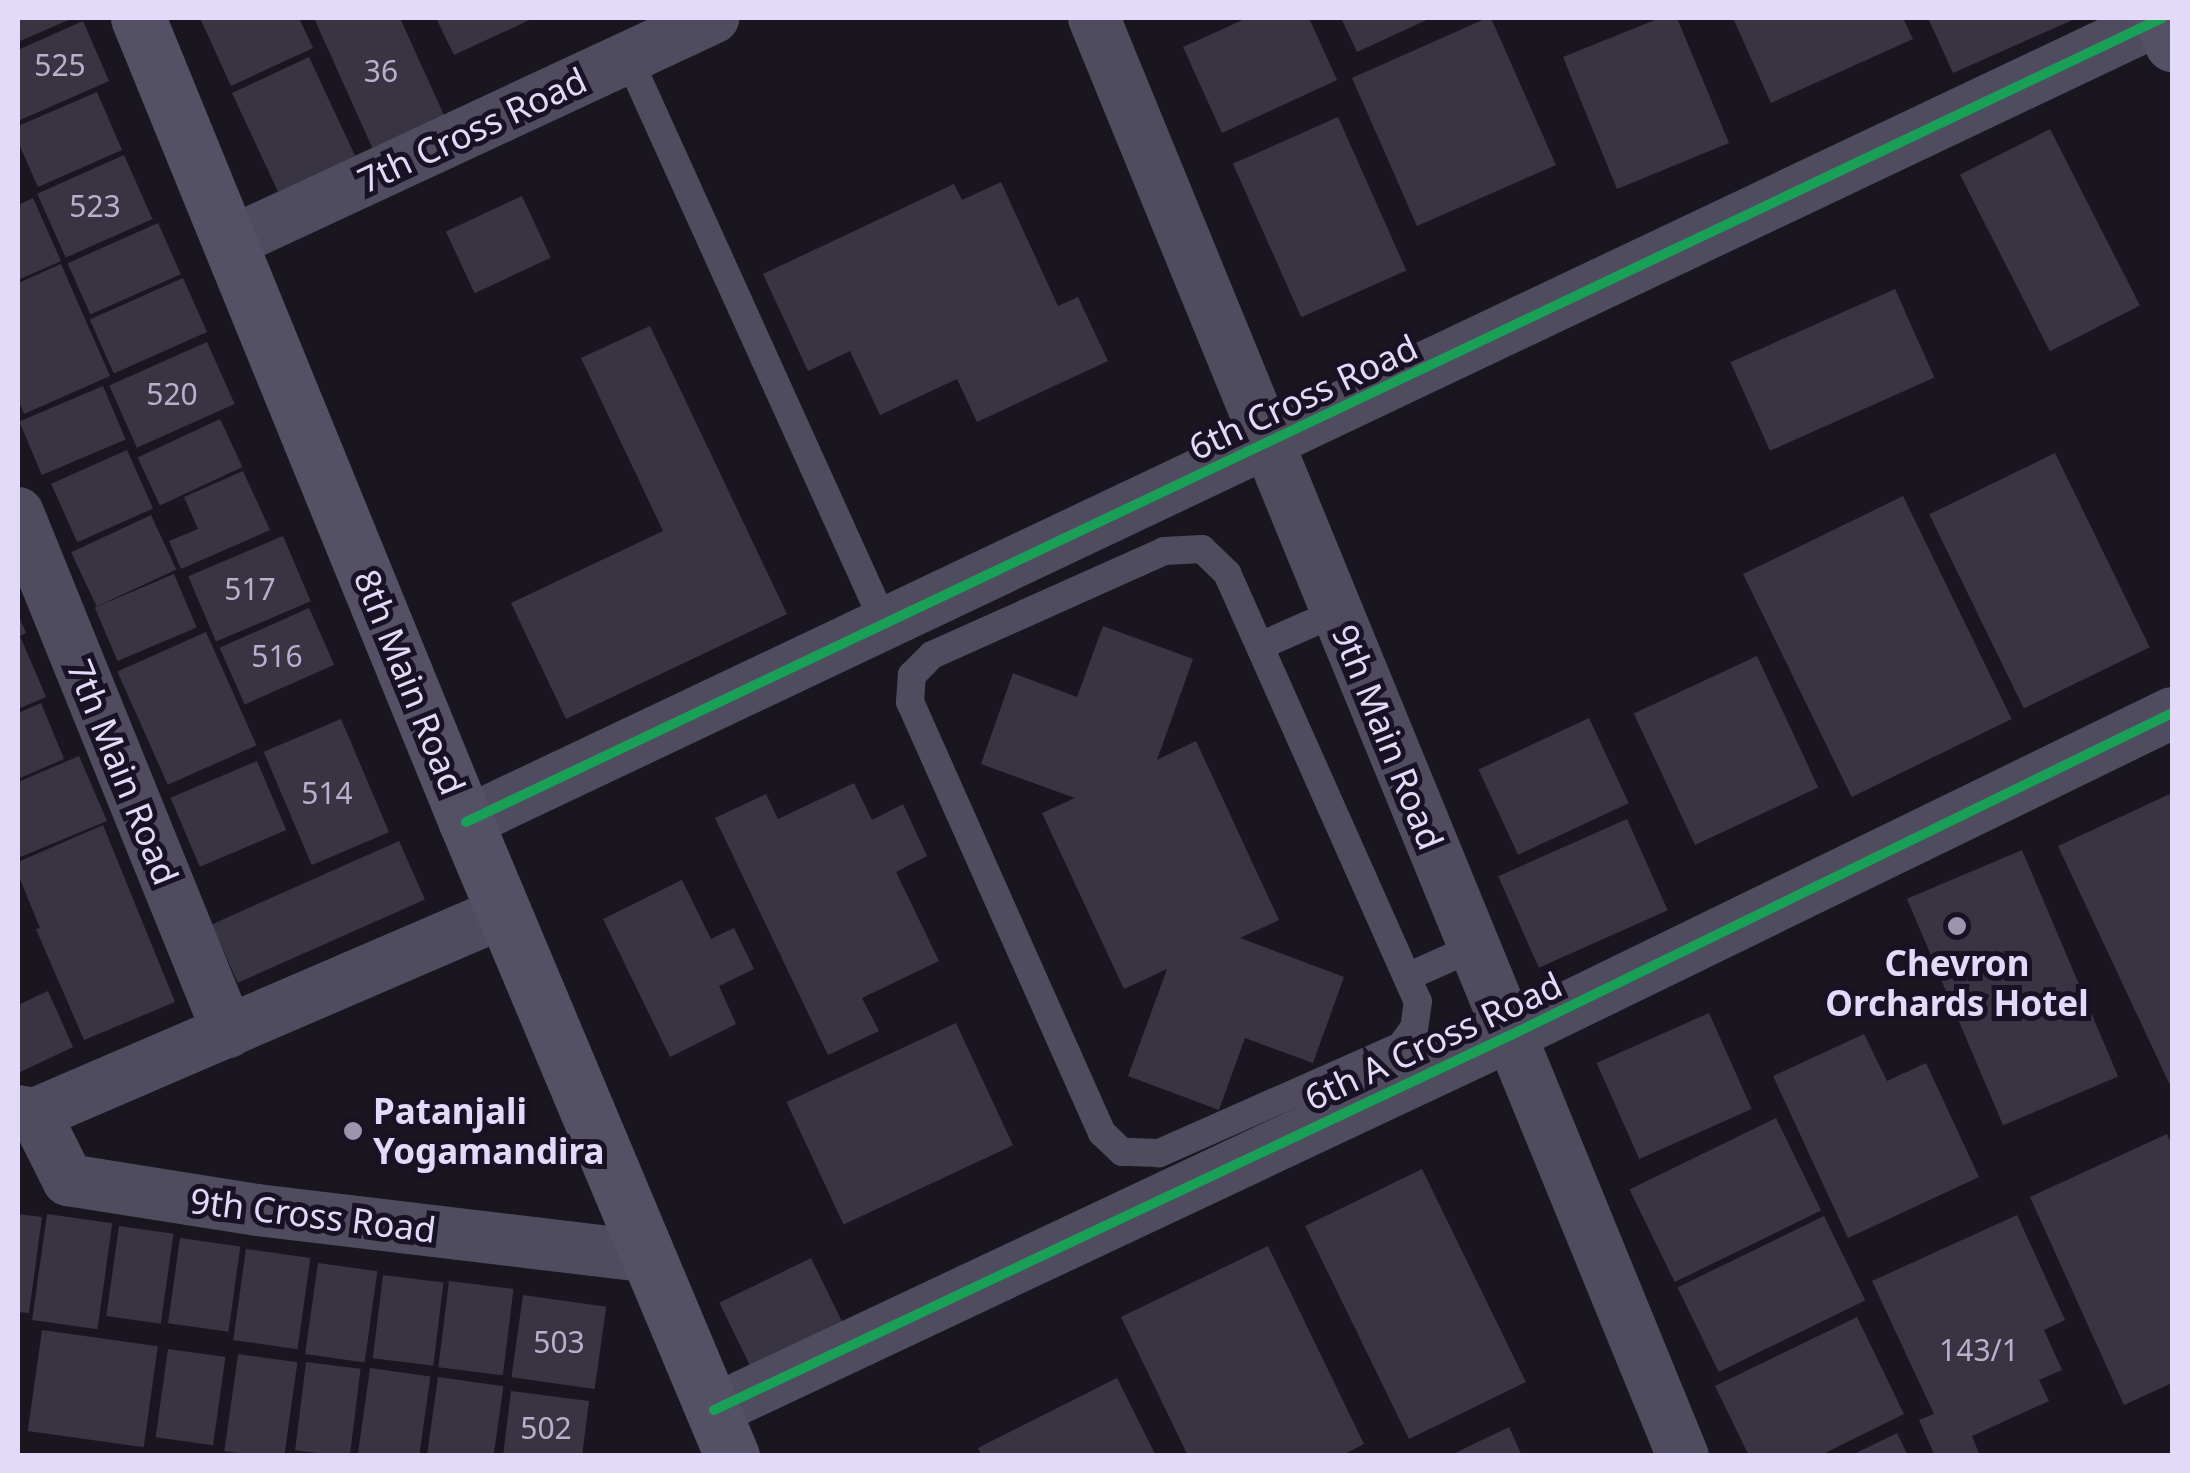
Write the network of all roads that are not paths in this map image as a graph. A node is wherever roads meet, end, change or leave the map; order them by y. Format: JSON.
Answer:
{"nodes":[{"id":1,"x":138,"y":18,"type":"edge"},
{"id":2,"x":713,"y":18,"type":"edge"},
{"id":3,"x":1094,"y":18,"type":"edge"},
{"id":4,"x":2162,"y":18,"type":"edge"},
{"id":5,"x":2172,"y":44,"type":"edge"},
{"id":6,"x":628,"y":58,"type":"junction"},
{"id":7,"x":231,"y":242,"type":"junction"},
{"id":8,"x":1268,"y":444,"type":"junction"},
{"id":9,"x":18,"y":513,"type":"edge"},
{"id":10,"x":1337,"y":612,"type":"junction"},
{"id":11,"x":885,"y":625,"type":"junction"},
{"id":12,"x":1260,"y":646,"type":"junction"},
{"id":13,"x":2172,"y":713,"type":"edge"},
{"id":14,"x":466,"y":822,"type":"junction"},
{"id":15,"x":504,"y":912,"type":"junction"},
{"id":16,"x":1474,"y":947,"type":"junction"},
{"id":17,"x":1407,"y":978,"type":"junction"},
{"id":18,"x":228,"y":1032,"type":"junction"},
{"id":19,"x":1511,"y":1035,"type":"junction"},
{"id":20,"x":26,"y":1112,"type":"edge"},
{"id":21,"x":649,"y":1256,"type":"junction"},
{"id":22,"x":723,"y":1433,"type":"edge"},
{"id":23,"x":1683,"y":1456,"type":"edge"}],
"edges":[{"from":1,"to":7,"type":"street","name":"8th Main Road"},
{"from":2,"to":6,"type":"street","name":"7th Cross Road"},
{"from":3,"to":8,"type":"street","name":"9th Main Road"},
{"from":4,"to":5,"type":"street"},
{"from":4,"to":8,"type":"street","name":"6th Cross Road"},
{"from":6,"to":7,"type":"street","name":"7th Cross Road"},
{"from":6,"to":11,"type":"lane"},
{"from":7,"to":14,"type":"street","name":"8th Main Road"},
{"from":8,"to":10,"type":"street","name":"9th Main Road"},
{"from":8,"to":11,"type":"street","name":"6th Cross Road"},
{"from":9,"to":18,"type":"street","name":"7th Main Road"},
{"from":10,"to":12,"type":"lane"},
{"from":10,"to":16,"type":"street","name":"9th Main Road"},
{"from":11,"to":14,"type":"street","name":"6th Cross Road"},
{"from":12,"to":17,"type":"lane"},
{"from":12,"to":17,"type":"lane"},
{"from":13,"to":19,"type":"street","name":"6th A Cross Road"},
{"from":14,"to":15,"type":"street","name":"8th Main Road"},
{"from":15,"to":18,"type":"street"},
{"from":15,"to":21,"type":"street","name":"8th Main Road"},
{"from":16,"to":17,"type":"lane"},
{"from":16,"to":19,"type":"street","name":"9th Main Road"},
{"from":18,"to":20,"type":"street"},
{"from":19,"to":22,"type":"street","name":"6th A Cross Road"},
{"from":19,"to":23,"type":"street","name":"9th Main Road"},
{"from":20,"to":21,"type":"street","name":"9th Cross Road"},
{"from":21,"to":22,"type":"street","name":"8th Main Road"}]}
